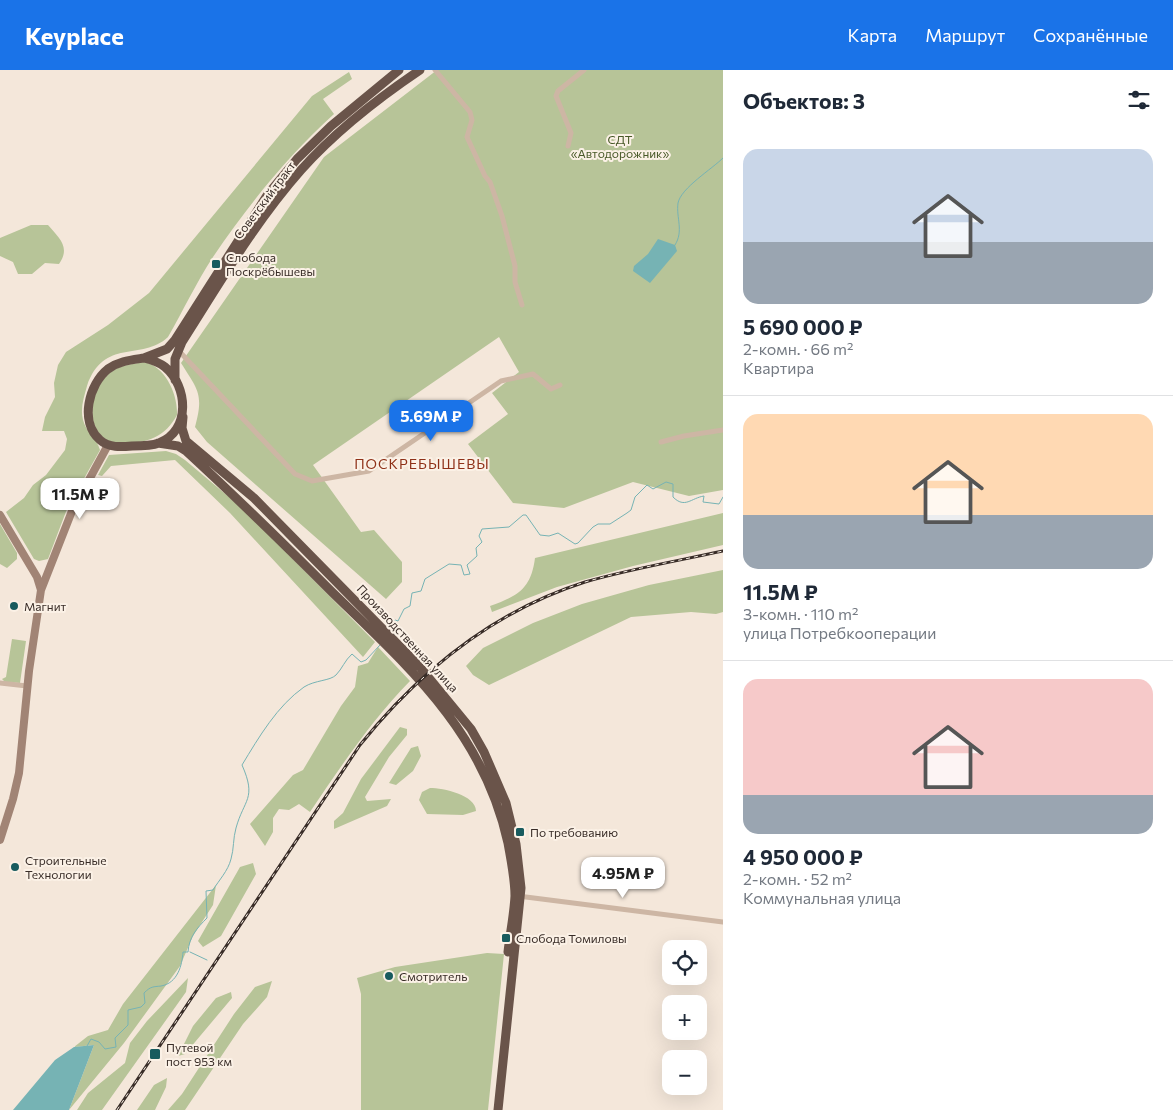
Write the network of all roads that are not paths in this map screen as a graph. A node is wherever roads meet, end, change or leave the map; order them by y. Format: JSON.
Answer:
{"nodes":[{"id":1,"x":399,"y":70,"type":"edge"},
{"id":2,"x":420,"y":70,"type":"edge"},
{"id":3,"x":435,"y":70,"type":"edge"},
{"id":4,"x":584,"y":70,"type":"edge"},
{"id":5,"x":568,"y":146,"type":"dead end"},
{"id":6,"x":522,"y":305,"type":"dead end"},
{"id":7,"x":178,"y":350,"type":"junction"},
{"id":8,"x":144,"y":358,"type":"junction"},
{"id":9,"x":175,"y":380,"type":"junction"},
{"id":10,"x":560,"y":385,"type":"dead end"},
{"id":11,"x":183,"y":417,"type":"junction"},
{"id":12,"x":723,"y":430,"type":"edge"},
{"id":13,"x":661,"y":442,"type":"dead end"},
{"id":14,"x":158,"y":443,"type":"junction"},
{"id":15,"x":108,"y":445,"type":"junction"},
{"id":16,"x":0,"y":515,"type":"edge"},
{"id":17,"x":29,"y":563,"type":"junction"},
{"id":18,"x":50,"y":566,"type":"junction"},
{"id":19,"x":42,"y":590,"type":"junction"},
{"id":20,"x":359,"y":610,"type":"junction"},
{"id":21,"x":0,"y":683,"type":"edge"},
{"id":22,"x":27,"y":686,"type":"junction"},
{"id":23,"x":0,"y":840,"type":"edge"},
{"id":24,"x":518,"y":896,"type":"junction"},
{"id":25,"x":723,"y":922,"type":"edge"},
{"id":26,"x":492,"y":1110,"type":"edge"},
{"id":27,"x":498,"y":1110,"type":"edge"}],
"edges":[{"from":1,"to":8,"type":"highway","name":"Советский тракт"},
{"from":2,"to":7,"type":"highway","name":"Советский тракт"},
{"from":3,"to":6,"type":"street"},
{"from":4,"to":5,"type":"street"},
{"from":7,"to":9,"type":"highway","name":"Советский тракт"},
{"from":7,"to":10,"type":"street"},
{"from":8,"to":9,"type":"highway"},
{"from":8,"to":15,"type":"highway"},
{"from":9,"to":11,"type":"highway"},
{"from":11,"to":14,"type":"highway"},
{"from":11,"to":20,"type":"highway","name":"Производственная улица"},
{"from":12,"to":13,"type":"street"},
{"from":14,"to":15,"type":"highway"},
{"from":14,"to":20,"type":"highway","name":"Производственная улица"},
{"from":15,"to":18,"type":"main road"},
{"from":16,"to":17,"type":"main road"},
{"from":17,"to":18,"type":"main road"},
{"from":17,"to":19,"type":"main road"},
{"from":18,"to":19,"type":"main road"},
{"from":19,"to":22,"type":"main road"},
{"from":20,"to":24,"type":"highway","name":"Производственная улица"},
{"from":21,"to":22,"type":"street"},
{"from":22,"to":23,"type":"main road"},
{"from":24,"to":25,"type":"street"},
{"from":24,"to":26,"type":"highway","name":"Производственная улица"},
{"from":24,"to":27,"type":"highway","name":"Производственная улица"}]}
